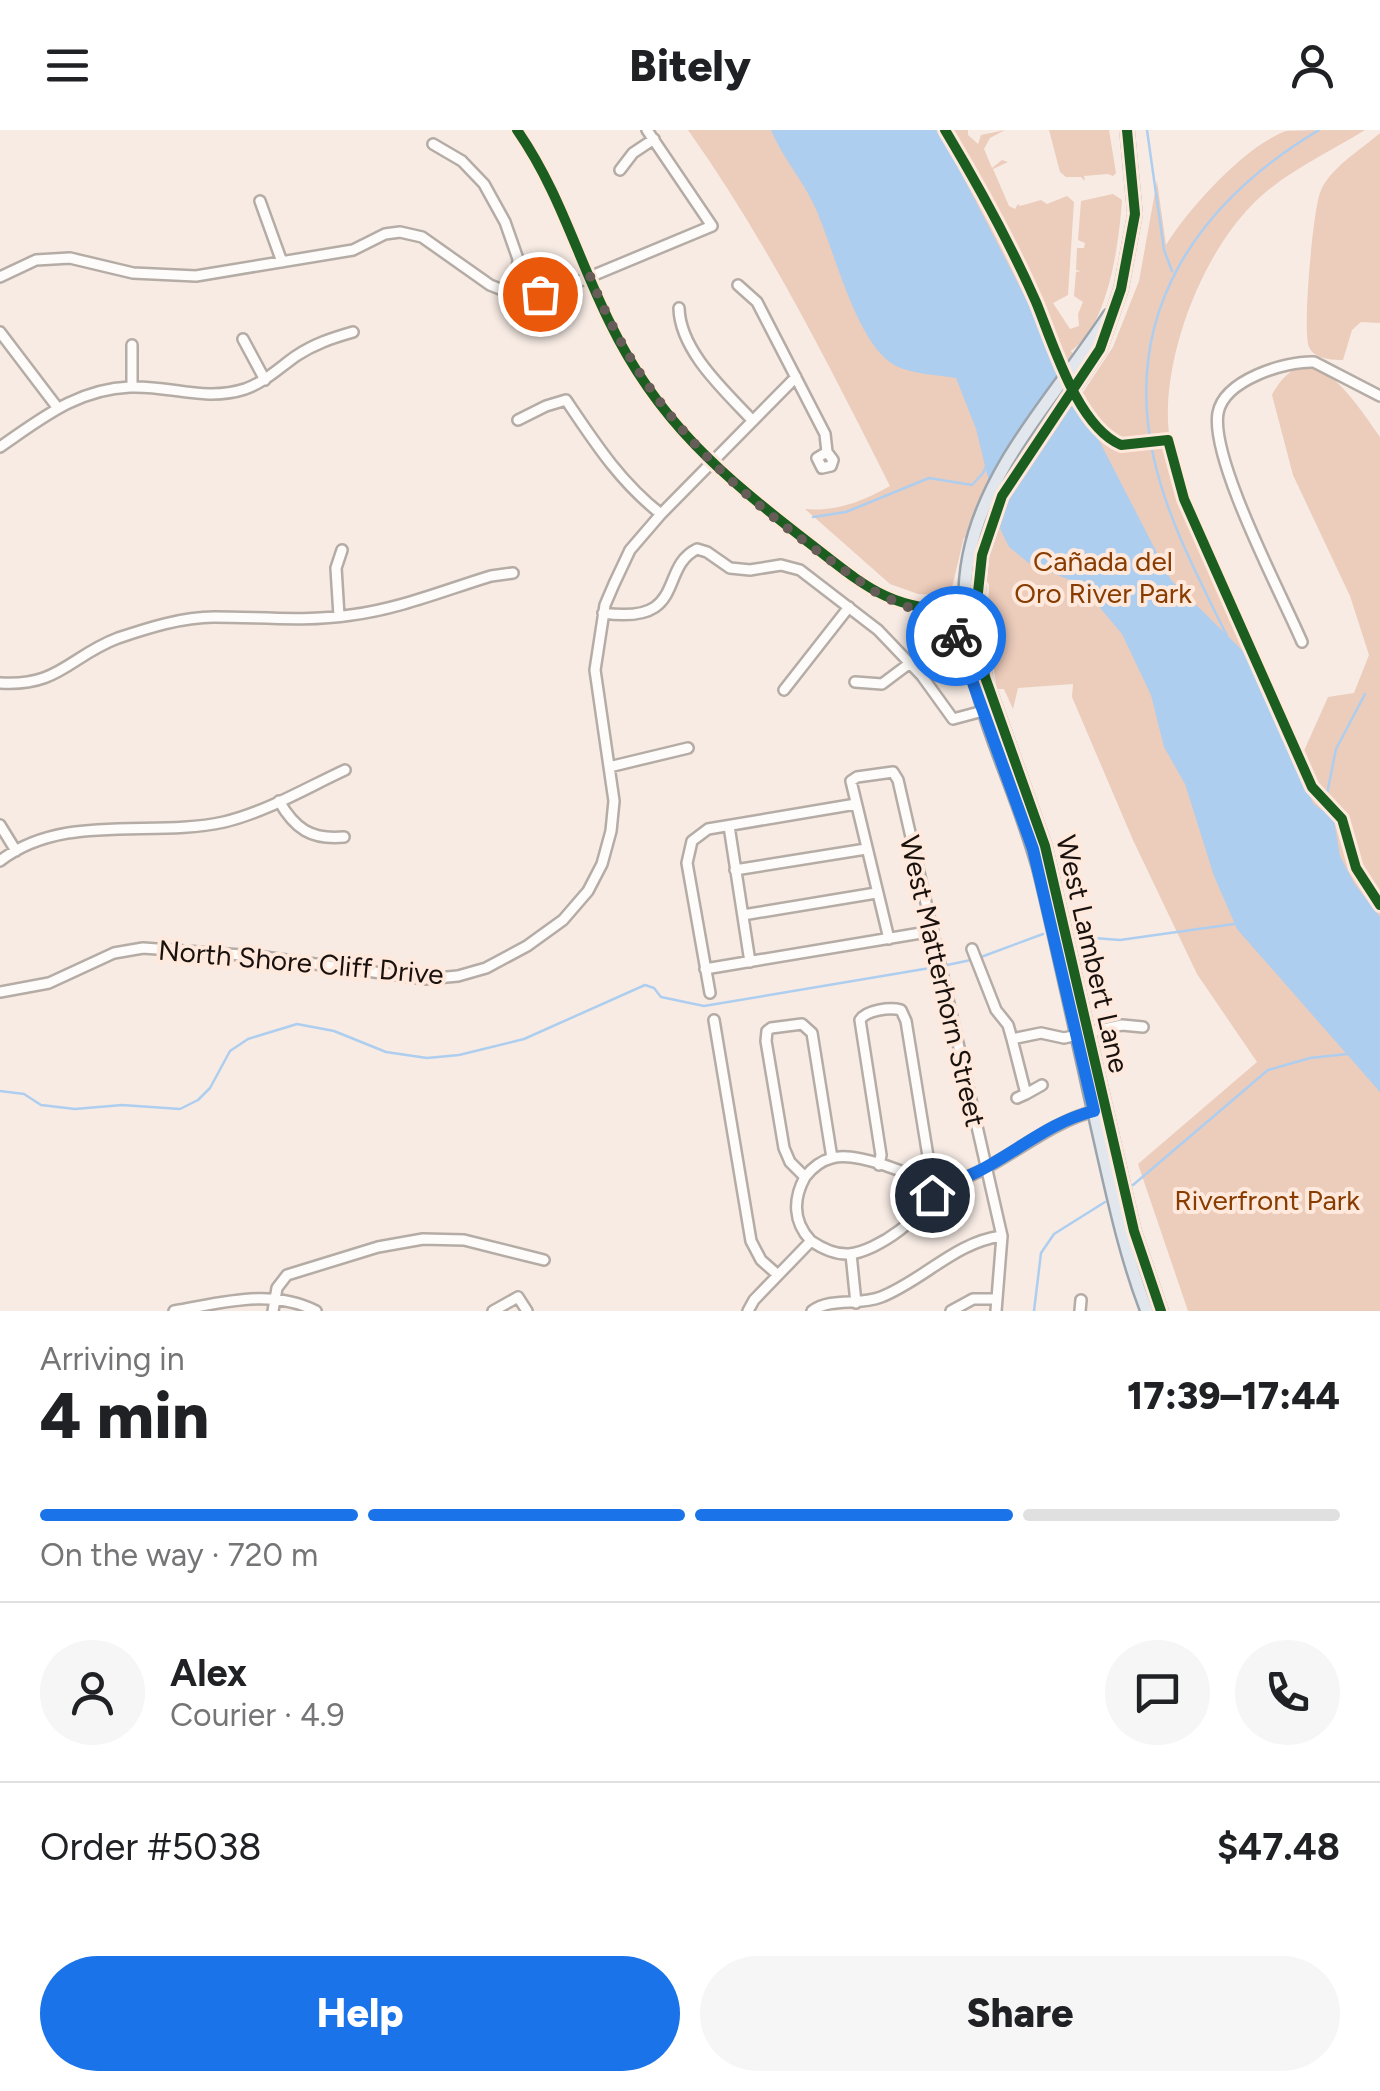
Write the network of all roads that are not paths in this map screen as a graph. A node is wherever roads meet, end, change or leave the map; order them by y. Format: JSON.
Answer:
{"nodes":[{"id":1,"x":517,"y":130,"type":"edge"},
{"id":2,"x":1128,"y":130,"type":"edge"},
{"id":3,"x":650,"y":134,"type":"edge"},
{"id":4,"x":433,"y":144,"type":"dead end"},
{"id":5,"x":620,"y":170,"type":"dead end"},
{"id":6,"x":260,"y":201,"type":"dead end"},
{"id":7,"x":282,"y":262,"type":"junction"},
{"id":8,"x":590,"y":276,"type":"junction"},
{"id":9,"x":0,"y":277,"type":"edge"},
{"id":10,"x":738,"y":285,"type":"dead end"},
{"id":11,"x":515,"y":294,"type":"junction"},
{"id":12,"x":679,"y":308,"type":"dead end"},
{"id":13,"x":0,"y":332,"type":"edge"},
{"id":14,"x":353,"y":332,"type":"dead end"},
{"id":15,"x":243,"y":340,"type":"dead end"},
{"id":16,"x":132,"y":345,"type":"dead end"},
{"id":17,"x":1081,"y":365,"type":"junction"},
{"id":18,"x":796,"y":377,"type":"junction"},
{"id":19,"x":266,"y":380,"type":"junction"},
{"id":20,"x":132,"y":386,"type":"junction"},
{"id":21,"x":1380,"y":396,"type":"edge"},
{"id":22,"x":57,"y":407,"type":"junction"},
{"id":23,"x":518,"y":420,"type":"dead end"},
{"id":24,"x":753,"y":420,"type":"junction"},
{"id":25,"x":0,"y":448,"type":"edge"},
{"id":26,"x":827,"y":452,"type":"dead end"},
{"id":27,"x":710,"y":464,"type":"junction"},
{"id":28,"x":661,"y":514,"type":"junction"},
{"id":29,"x":342,"y":550,"type":"dead end"},
{"id":30,"x":512,"y":574,"type":"dead end"},
{"id":31,"x":898,"y":603,"type":"junction"},
{"id":32,"x":849,"y":608,"type":"junction"},
{"id":33,"x":972,"y":608,"type":"junction"},
{"id":34,"x":604,"y":613,"type":"junction"},
{"id":35,"x":340,"y":616,"type":"junction"},
{"id":36,"x":1302,"y":642,"type":"dead end"},
{"id":37,"x":910,"y":663,"type":"junction"},
{"id":38,"x":973,"y":680,"type":"junction"},
{"id":39,"x":855,"y":682,"type":"dead end"},
{"id":40,"x":0,"y":683,"type":"edge"},
{"id":41,"x":784,"y":690,"type":"dead end"},
{"id":42,"x":983,"y":711,"type":"junction"},
{"id":43,"x":688,"y":748,"type":"dead end"},
{"id":44,"x":998,"y":751,"type":"junction"},
{"id":45,"x":608,"y":768,"type":"junction"},
{"id":46,"x":345,"y":770,"type":"dead end"},
{"id":47,"x":279,"y":801,"type":"junction"},
{"id":48,"x":856,"y":804,"type":"junction"},
{"id":49,"x":1031,"y":805,"type":"junction"},
{"id":50,"x":0,"y":825,"type":"edge"},
{"id":51,"x":729,"y":826,"type":"junction"},
{"id":52,"x":344,"y":837,"type":"dead end"},
{"id":53,"x":866,"y":849,"type":"junction"},
{"id":54,"x":16,"y":850,"type":"junction"},
{"id":55,"x":0,"y":860,"type":"edge"},
{"id":56,"x":735,"y":870,"type":"junction"},
{"id":57,"x":876,"y":892,"type":"junction"},
{"id":58,"x":743,"y":915,"type":"junction"},
{"id":59,"x":933,"y":931,"type":"junction"},
{"id":60,"x":888,"y":939,"type":"junction"},
{"id":61,"x":972,"y":948,"type":"dead end"},
{"id":62,"x":750,"y":962,"type":"junction"},
{"id":63,"x":705,"y":969,"type":"junction"},
{"id":64,"x":0,"y":992,"type":"edge"},
{"id":65,"x":710,"y":993,"type":"dead end"},
{"id":66,"x":714,"y":1020,"type":"dead end"},
{"id":67,"x":1143,"y":1027,"type":"dead end"},
{"id":68,"x":1083,"y":1034,"type":"junction"},
{"id":69,"x":1012,"y":1040,"type":"junction"},
{"id":70,"x":1042,"y":1085,"type":"dead end"},
{"id":71,"x":1100,"y":1110,"type":"junction"},
{"id":72,"x":832,"y":1158,"type":"junction"},
{"id":73,"x":879,"y":1165,"type":"junction"},
{"id":74,"x":985,"y":1168,"type":"junction"},
{"id":75,"x":805,"y":1176,"type":"junction"},
{"id":76,"x":933,"y":1187,"type":"junction"},
{"id":77,"x":1002,"y":1236,"type":"junction"},
{"id":78,"x":811,"y":1241,"type":"junction"},
{"id":79,"x":851,"y":1254,"type":"junction"},
{"id":80,"x":544,"y":1260,"type":"dead end"},
{"id":81,"x":778,"y":1275,"type":"junction"},
{"id":82,"x":274,"y":1298,"type":"junction"},
{"id":83,"x":998,"y":1298,"type":"junction"},
{"id":84,"x":856,"y":1303,"type":"junction"},
{"id":85,"x":174,"y":1311,"type":"edge"},
{"id":86,"x":273,"y":1311,"type":"edge"},
{"id":87,"x":316,"y":1311,"type":"edge"},
{"id":88,"x":493,"y":1311,"type":"edge"},
{"id":89,"x":527,"y":1311,"type":"edge"},
{"id":90,"x":748,"y":1311,"type":"edge"},
{"id":91,"x":812,"y":1311,"type":"edge"},
{"id":92,"x":951,"y":1311,"type":"edge"},
{"id":93,"x":996,"y":1311,"type":"edge"},
{"id":94,"x":1148,"y":1311,"type":"edge"},
{"id":95,"x":1161,"y":1311,"type":"edge"}],
"edges":[{"from":1,"to":8,"type":"street"},
{"from":2,"to":17,"type":"main road"},
{"from":3,"to":5,"type":"street"},
{"from":3,"to":8,"type":"street"},
{"from":4,"to":11,"type":"street"},
{"from":6,"to":7,"type":"street"},
{"from":7,"to":9,"type":"street"},
{"from":7,"to":11,"type":"street"},
{"from":8,"to":11,"type":"street"},
{"from":8,"to":27,"type":"street"},
{"from":10,"to":18,"type":"street"},
{"from":12,"to":24,"type":"street"},
{"from":13,"to":22,"type":"street"},
{"from":14,"to":19,"type":"street"},
{"from":15,"to":19,"type":"street"},
{"from":16,"to":20,"type":"street"},
{"from":17,"to":33,"type":"main road"},
{"from":17,"to":33,"type":"main road"},
{"from":18,"to":24,"type":"street","name":"North Shore Cliff Drive"},
{"from":18,"to":26,"type":"street"},
{"from":19,"to":20,"type":"street"},
{"from":20,"to":22,"type":"street"},
{"from":21,"to":36,"type":"street"},
{"from":22,"to":25,"type":"street"},
{"from":23,"to":28,"type":"street"},
{"from":24,"to":27,"type":"street","name":"North Shore Cliff Drive"},
{"from":27,"to":28,"type":"street","name":"North Shore Cliff Drive"},
{"from":27,"to":31,"type":"street"},
{"from":28,"to":34,"type":"street","name":"North Shore Cliff Drive"},
{"from":29,"to":35,"type":"street"},
{"from":30,"to":35,"type":"street"},
{"from":31,"to":33,"type":"street"},
{"from":31,"to":38,"type":"street"},
{"from":32,"to":34,"type":"street"},
{"from":32,"to":37,"type":"street"},
{"from":32,"to":41,"type":"street"},
{"from":33,"to":38,"type":"main road","name":"West Lambert Lane"},
{"from":33,"to":49,"type":"main road","name":"West Lambert Lane"},
{"from":34,"to":45,"type":"street","name":"North Shore Cliff Drive"},
{"from":35,"to":40,"type":"street"},
{"from":37,"to":39,"type":"street"},
{"from":37,"to":42,"type":"street"},
{"from":38,"to":42,"type":"main road","name":"West Lambert Lane"},
{"from":42,"to":44,"type":"main road","name":"West Lambert Lane"},
{"from":43,"to":45,"type":"street"},
{"from":44,"to":49,"type":"main road"},
{"from":44,"to":68,"type":"main road","name":"West Lambert Lane"},
{"from":45,"to":64,"type":"street","name":"North Shore Cliff Drive"},
{"from":46,"to":47,"type":"street"},
{"from":47,"to":52,"type":"street"},
{"from":47,"to":54,"type":"street"},
{"from":48,"to":51,"type":"street"},
{"from":48,"to":53,"type":"street"},
{"from":48,"to":59,"type":"street","name":"West Matterhorn Street"},
{"from":49,"to":68,"type":"main road","name":"West Lambert Lane"},
{"from":50,"to":54,"type":"street"},
{"from":51,"to":56,"type":"street"},
{"from":51,"to":63,"type":"street"},
{"from":53,"to":56,"type":"street"},
{"from":53,"to":57,"type":"street"},
{"from":54,"to":55,"type":"street"},
{"from":56,"to":58,"type":"street"},
{"from":57,"to":58,"type":"street"},
{"from":57,"to":60,"type":"street"},
{"from":58,"to":62,"type":"street"},
{"from":59,"to":60,"type":"street"},
{"from":59,"to":74,"type":"street","name":"West Matterhorn Street"},
{"from":60,"to":62,"type":"street"},
{"from":61,"to":69,"type":"street"},
{"from":62,"to":63,"type":"street"},
{"from":63,"to":65,"type":"street"},
{"from":66,"to":81,"type":"street"},
{"from":67,"to":68,"type":"street"},
{"from":68,"to":69,"type":"street"},
{"from":68,"to":71,"type":"main road","name":"West Lambert Lane"},
{"from":69,"to":70,"type":"street"},
{"from":71,"to":74,"type":"street"},
{"from":71,"to":94,"type":"main road","name":"West Lambert Lane"},
{"from":71,"to":95,"type":"main road","name":"West Lambert Lane"},
{"from":72,"to":73,"type":"street"},
{"from":72,"to":75,"type":"street"},
{"from":72,"to":75,"type":"street"},
{"from":73,"to":76,"type":"street"},
{"from":73,"to":76,"type":"street"},
{"from":74,"to":76,"type":"street"},
{"from":74,"to":77,"type":"street","name":"West Matterhorn Street"},
{"from":75,"to":78,"type":"street"},
{"from":76,"to":79,"type":"street"},
{"from":77,"to":83,"type":"street","name":"West Matterhorn Street"},
{"from":77,"to":84,"type":"street"},
{"from":78,"to":79,"type":"street"},
{"from":78,"to":81,"type":"street"},
{"from":79,"to":84,"type":"street"},
{"from":80,"to":82,"type":"street"},
{"from":81,"to":90,"type":"street"},
{"from":82,"to":85,"type":"street"},
{"from":82,"to":86,"type":"street"},
{"from":82,"to":87,"type":"street"},
{"from":83,"to":92,"type":"street"},
{"from":83,"to":93,"type":"street","name":"West Matterhorn Street"},
{"from":84,"to":91,"type":"street"},
{"from":88,"to":89,"type":"street"}]}
